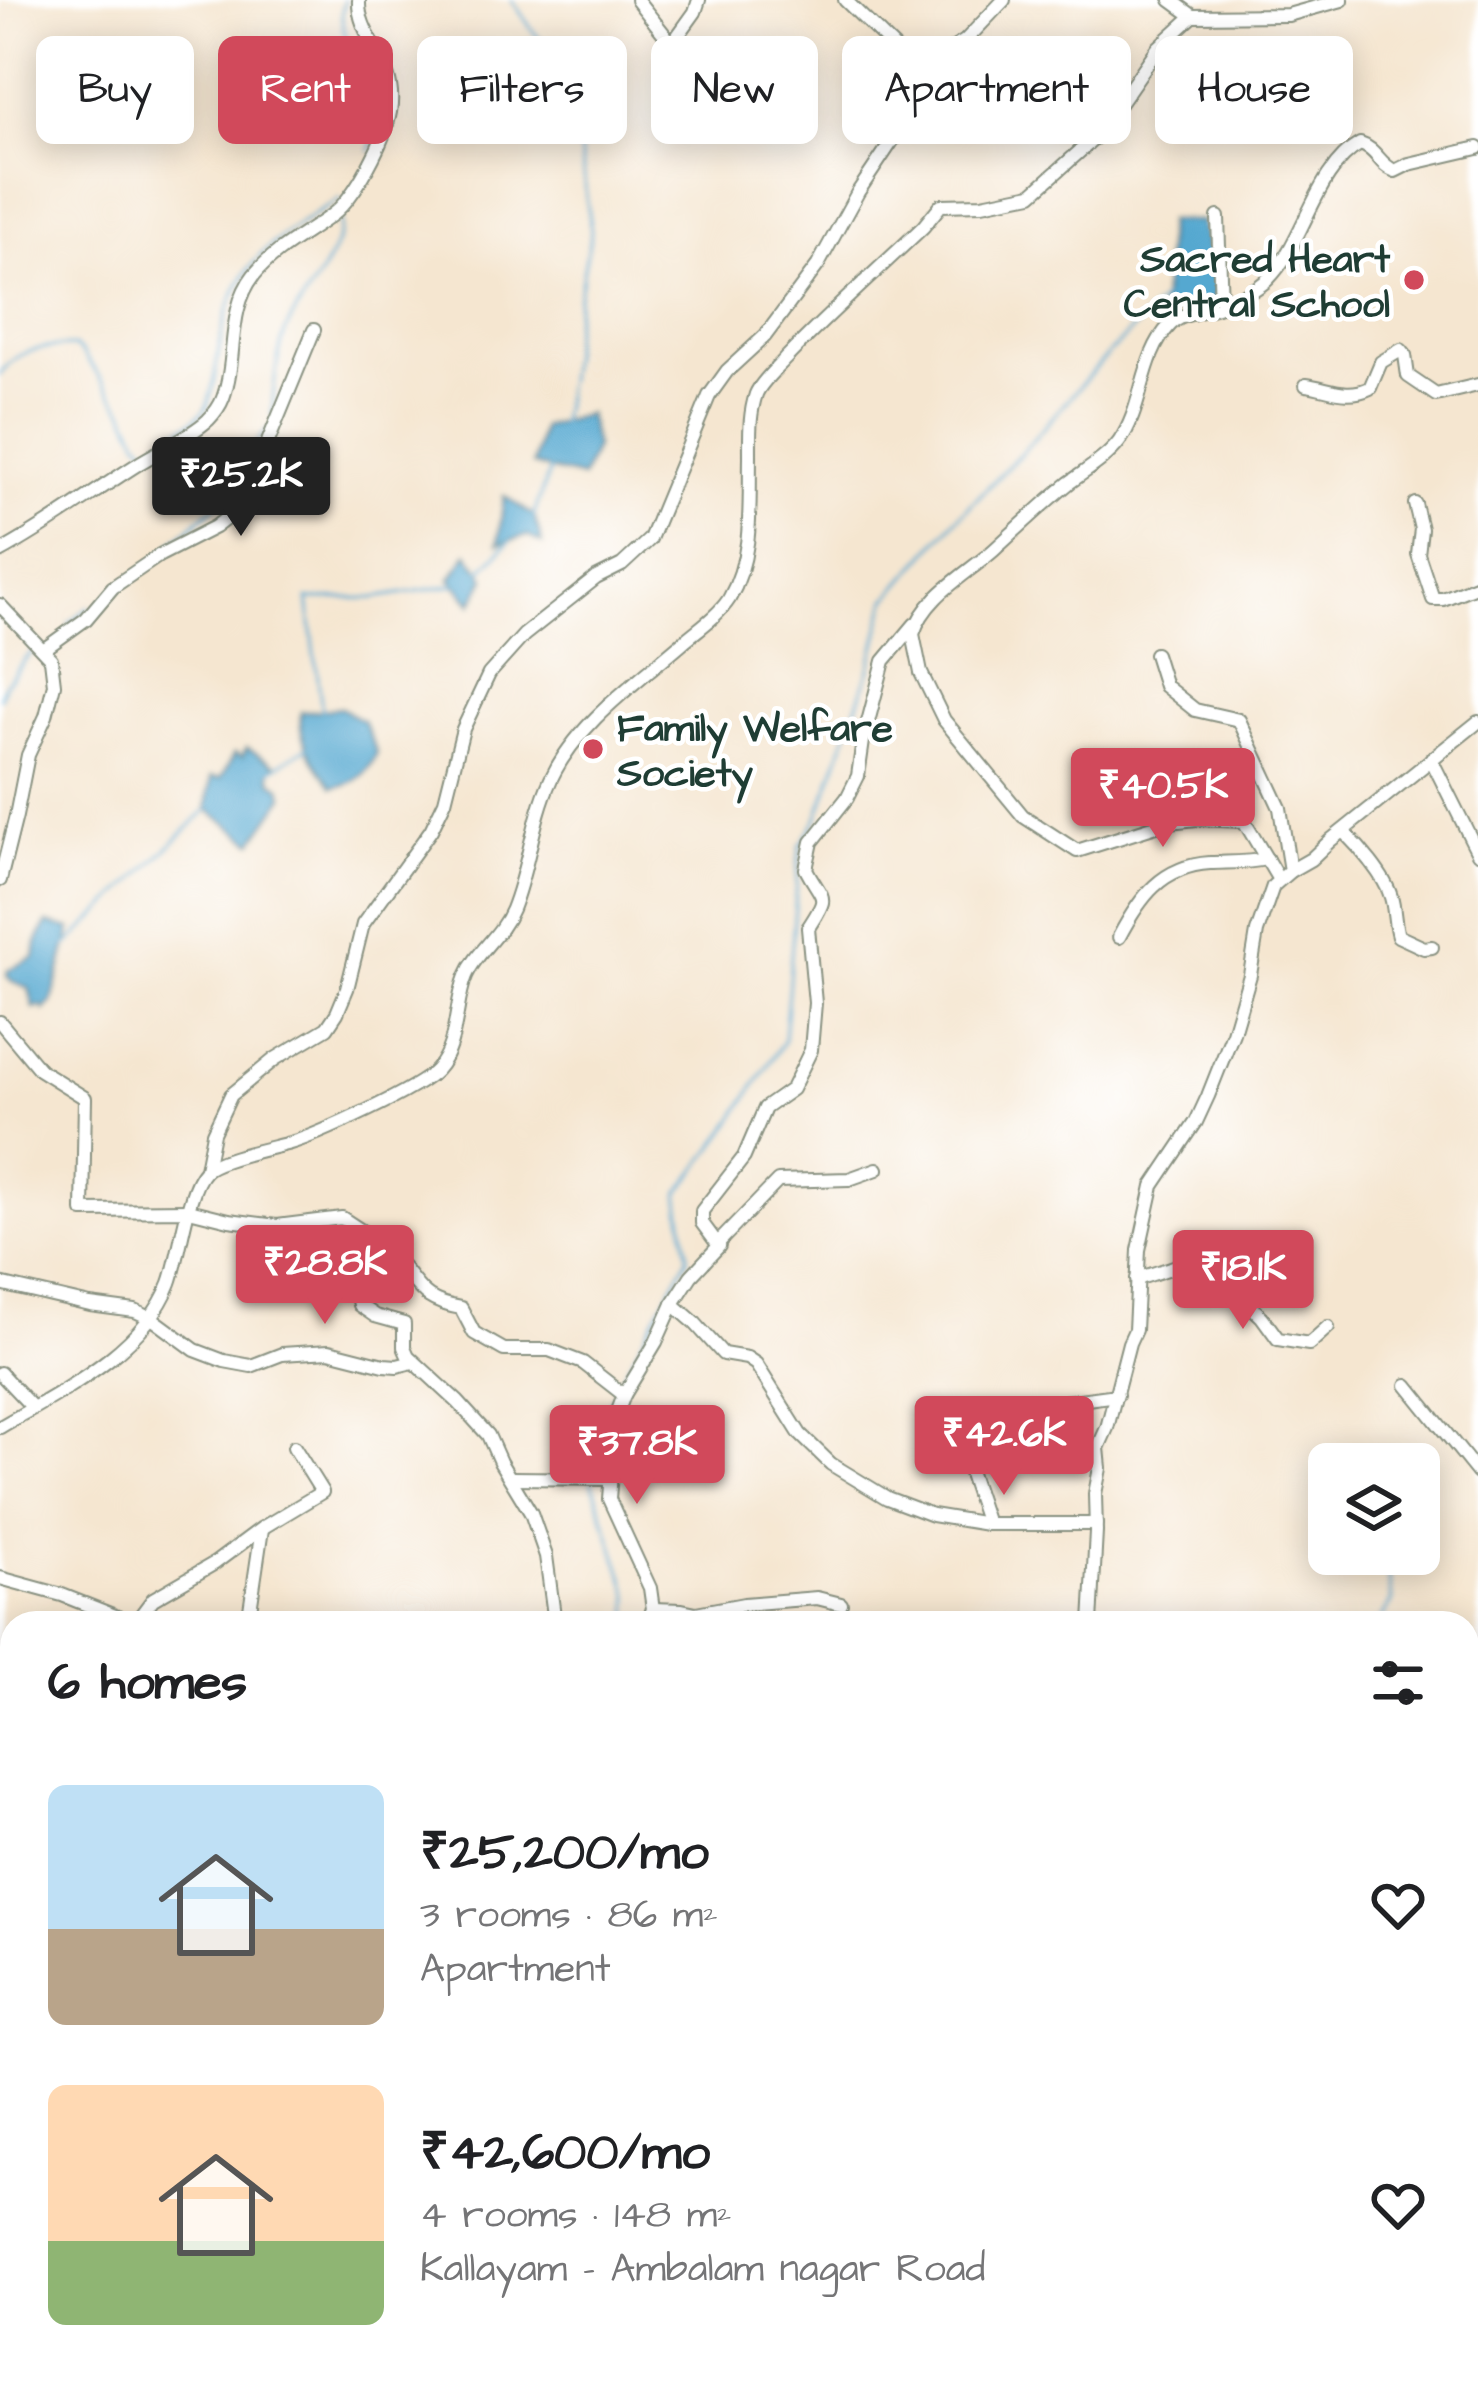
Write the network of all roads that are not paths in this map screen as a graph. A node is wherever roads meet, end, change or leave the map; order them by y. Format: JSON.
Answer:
{"nodes":[{"id":1,"x":359,"y":0,"type":"edge"},
{"id":2,"x":637,"y":0,"type":"edge"},
{"id":3,"x":700,"y":0,"type":"edge"},
{"id":4,"x":845,"y":0,"type":"edge"},
{"id":5,"x":1004,"y":0,"type":"edge"},
{"id":6,"x":1171,"y":0,"type":"edge"},
{"id":7,"x":1342,"y":0,"type":"edge"},
{"id":8,"x":1193,"y":16,"type":"junction"},
{"id":9,"x":882,"y":36,"type":"edge"},
{"id":10,"x":970,"y":36,"type":"edge"},
{"id":11,"x":890,"y":144,"type":"edge"},
{"id":12,"x":1478,"y":148,"type":"edge"},
{"id":13,"x":1218,"y":217,"type":"dead end"},
{"id":14,"x":1221,"y":306,"type":"junction"},
{"id":15,"x":314,"y":330,"type":"dead end"},
{"id":16,"x":1306,"y":385,"type":"dead end"},
{"id":17,"x":1478,"y":385,"type":"edge"},
{"id":18,"x":1415,"y":504,"type":"dead end"},
{"id":19,"x":0,"y":552,"type":"edge"},
{"id":20,"x":1478,"y":586,"type":"edge"},
{"id":21,"x":0,"y":605,"type":"edge"},
{"id":22,"x":916,"y":624,"type":"junction"},
{"id":23,"x":40,"y":647,"type":"junction"},
{"id":24,"x":1155,"y":654,"type":"dead end"},
{"id":25,"x":1478,"y":722,"type":"edge"},
{"id":26,"x":1431,"y":759,"type":"junction"},
{"id":27,"x":1344,"y":832,"type":"junction"},
{"id":28,"x":1478,"y":853,"type":"edge"},
{"id":29,"x":1267,"y":859,"type":"junction"},
{"id":30,"x":1285,"y":875,"type":"junction"},
{"id":31,"x":0,"y":880,"type":"edge"},
{"id":32,"x":1119,"y":937,"type":"dead end"},
{"id":33,"x":1432,"y":947,"type":"dead end"},
{"id":34,"x":0,"y":1022,"type":"edge"},
{"id":35,"x":206,"y":1169,"type":"junction"},
{"id":36,"x":878,"y":1169,"type":"dead end"},
{"id":37,"x":189,"y":1210,"type":"junction"},
{"id":38,"x":371,"y":1237,"type":"junction"},
{"id":39,"x":718,"y":1243,"type":"junction"},
{"id":40,"x":1137,"y":1279,"type":"junction"},
{"id":41,"x":0,"y":1283,"type":"edge"},
{"id":42,"x":673,"y":1304,"type":"junction"},
{"id":43,"x":153,"y":1319,"type":"junction"},
{"id":44,"x":1328,"y":1328,"type":"dead end"},
{"id":45,"x":412,"y":1363,"type":"junction"},
{"id":46,"x":0,"y":1373,"type":"edge"},
{"id":47,"x":1407,"y":1385,"type":"dead end"},
{"id":48,"x":624,"y":1394,"type":"junction"},
{"id":49,"x":1117,"y":1396,"type":"junction"},
{"id":50,"x":33,"y":1408,"type":"junction"},
{"id":51,"x":0,"y":1427,"type":"edge"},
{"id":52,"x":294,"y":1447,"type":"dead end"},
{"id":53,"x":1478,"y":1473,"type":"edge"},
{"id":54,"x":511,"y":1478,"type":"junction"},
{"id":55,"x":610,"y":1479,"type":"junction"},
{"id":56,"x":1096,"y":1523,"type":"junction"},
{"id":57,"x":987,"y":1524,"type":"junction"},
{"id":58,"x":262,"y":1528,"type":"junction"},
{"id":59,"x":0,"y":1578,"type":"edge"},
{"id":60,"x":841,"y":1604,"type":"dead end"},
{"id":61,"x":104,"y":1611,"type":"edge"},
{"id":62,"x":144,"y":1611,"type":"edge"},
{"id":63,"x":250,"y":1611,"type":"edge"},
{"id":64,"x":554,"y":1611,"type":"edge"},
{"id":65,"x":650,"y":1611,"type":"edge"},
{"id":66,"x":707,"y":1611,"type":"edge"},
{"id":67,"x":1092,"y":1611,"type":"edge"}],
"edges":[{"from":1,"to":19,"type":"street"},
{"from":2,"to":3,"type":"street"},
{"from":4,"to":9,"type":"street"},
{"from":5,"to":10,"type":"street"},
{"from":6,"to":8,"type":"street"},
{"from":7,"to":8,"type":"street"},
{"from":8,"to":35,"type":"street"},
{"from":11,"to":35,"type":"street"},
{"from":12,"to":14,"type":"street"},
{"from":13,"to":14,"type":"street"},
{"from":14,"to":22,"type":"street"},
{"from":15,"to":23,"type":"street"},
{"from":16,"to":17,"type":"street"},
{"from":18,"to":20,"type":"street"},
{"from":21,"to":23,"type":"street"},
{"from":22,"to":29,"type":"street"},
{"from":22,"to":39,"type":"street"},
{"from":23,"to":31,"type":"street"},
{"from":24,"to":30,"type":"street"},
{"from":25,"to":26,"type":"street"},
{"from":26,"to":27,"type":"street"},
{"from":26,"to":28,"type":"street"},
{"from":27,"to":30,"type":"street"},
{"from":27,"to":33,"type":"street"},
{"from":29,"to":30,"type":"street"},
{"from":29,"to":32,"type":"street"},
{"from":30,"to":40,"type":"street"},
{"from":34,"to":37,"type":"street"},
{"from":35,"to":37,"type":"street"},
{"from":36,"to":39,"type":"street"},
{"from":37,"to":38,"type":"street"},
{"from":37,"to":43,"type":"street"},
{"from":38,"to":45,"type":"street"},
{"from":38,"to":48,"type":"street"},
{"from":39,"to":42,"type":"street"},
{"from":40,"to":44,"type":"street"},
{"from":40,"to":49,"type":"street"},
{"from":41,"to":43,"type":"street"},
{"from":42,"to":48,"type":"street"},
{"from":42,"to":57,"type":"street"},
{"from":43,"to":45,"type":"street"},
{"from":43,"to":50,"type":"street"},
{"from":45,"to":54,"type":"street"},
{"from":46,"to":50,"type":"street"},
{"from":47,"to":53,"type":"street"},
{"from":48,"to":55,"type":"street"},
{"from":49,"to":56,"type":"street"},
{"from":49,"to":57,"type":"street"},
{"from":50,"to":51,"type":"street"},
{"from":52,"to":58,"type":"street"},
{"from":54,"to":55,"type":"street"},
{"from":54,"to":64,"type":"street"},
{"from":55,"to":65,"type":"street"},
{"from":56,"to":57,"type":"street"},
{"from":56,"to":67,"type":"street"},
{"from":58,"to":62,"type":"street"},
{"from":58,"to":63,"type":"street"},
{"from":59,"to":61,"type":"street"},
{"from":60,"to":66,"type":"street"}]}
